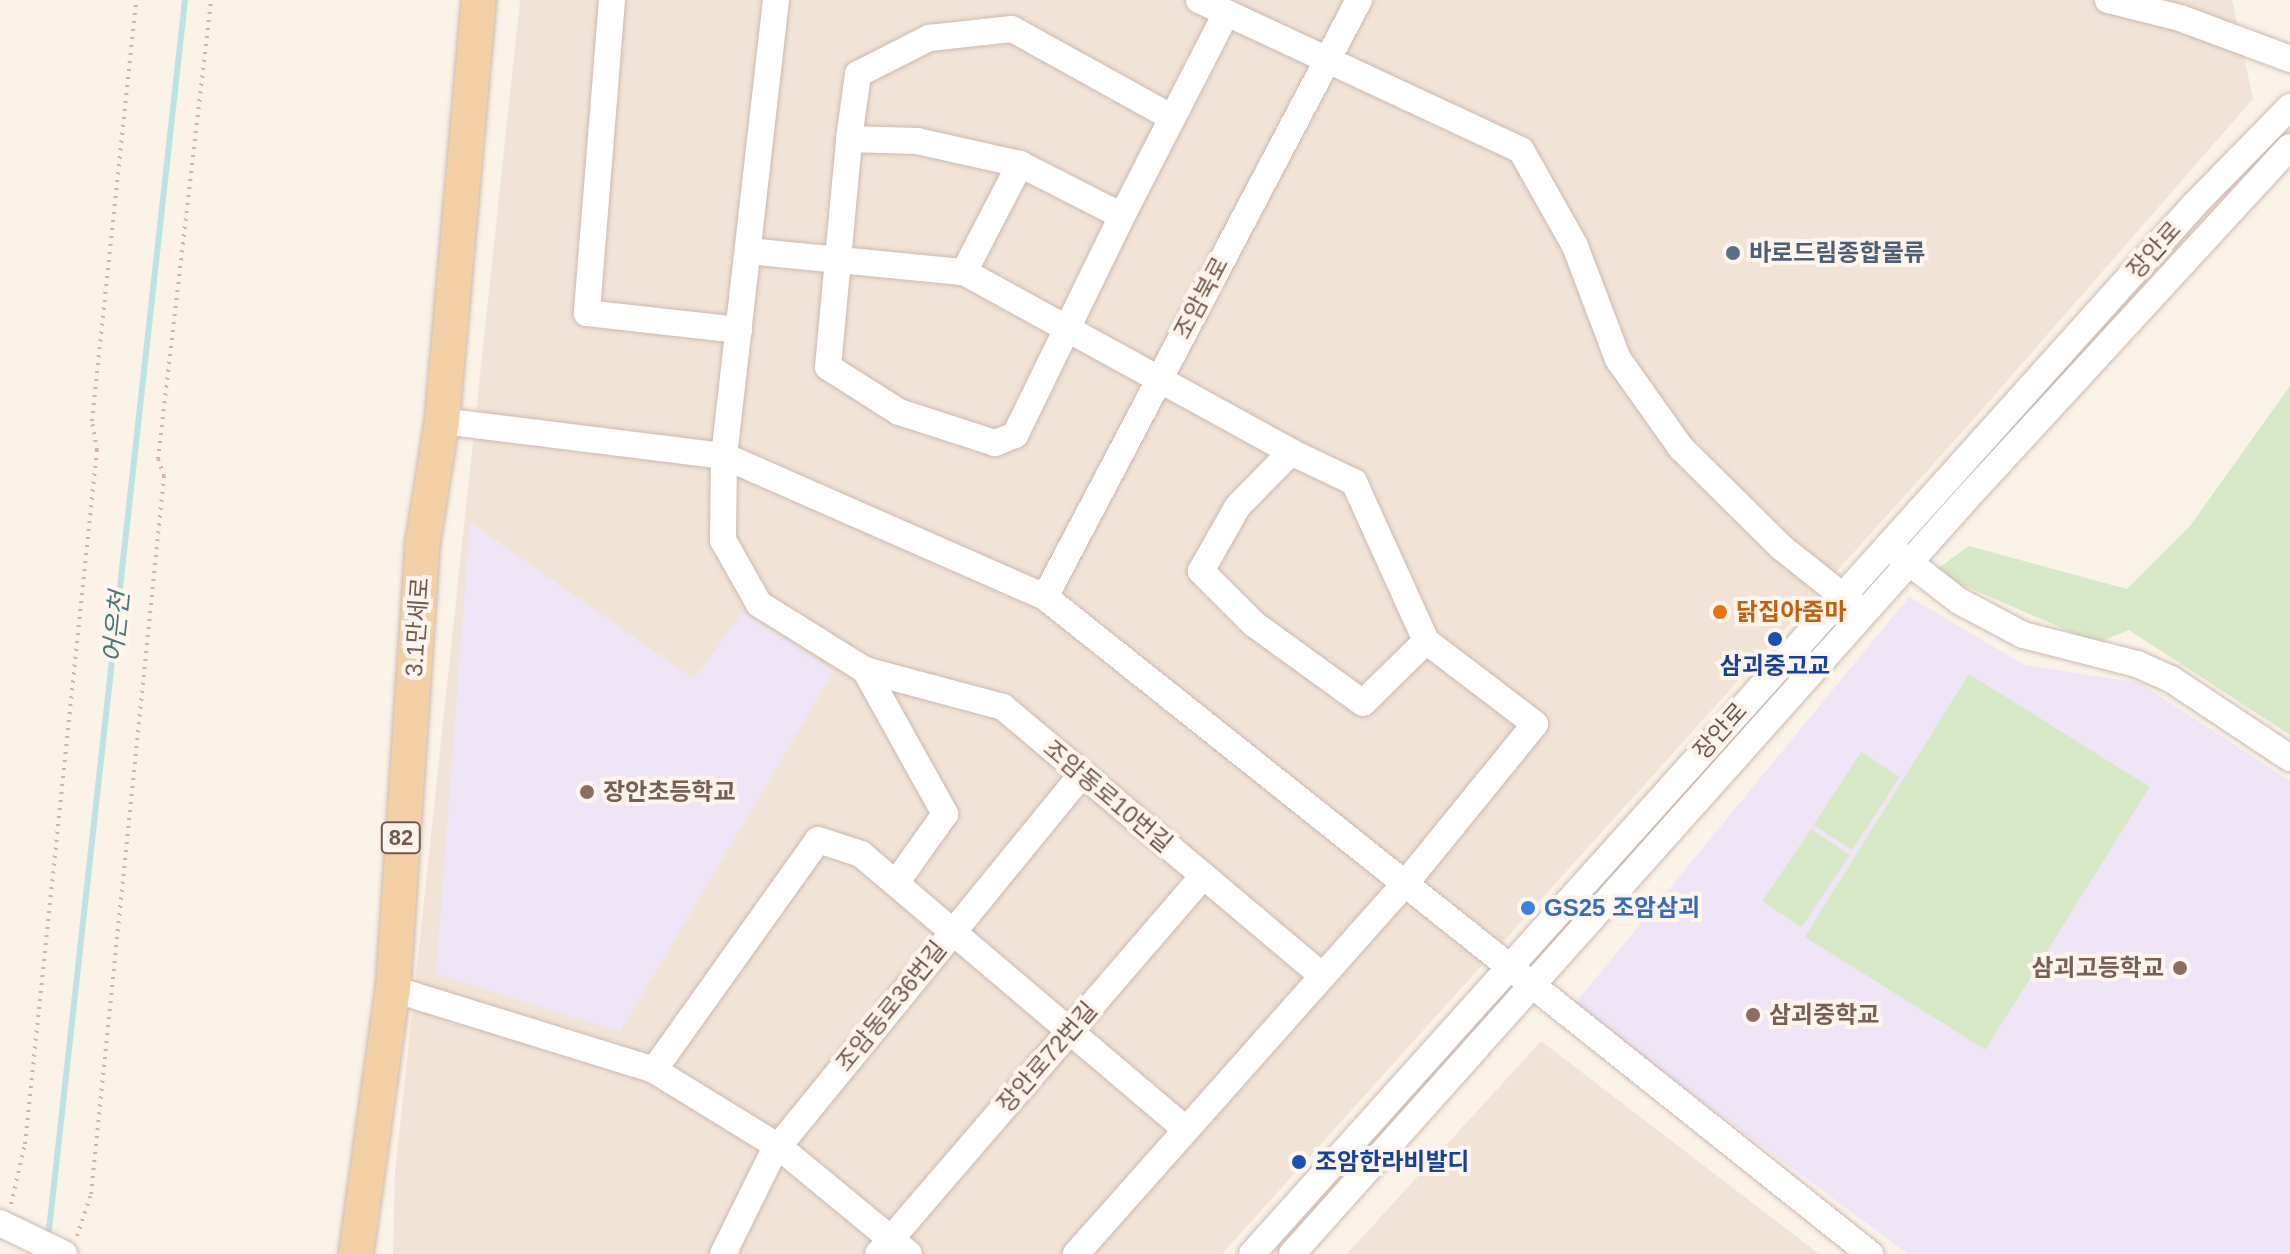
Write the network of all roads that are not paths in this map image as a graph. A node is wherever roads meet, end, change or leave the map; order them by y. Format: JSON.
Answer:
{"nodes":[{"id":1,"x":479,"y":0,"type":"edge"},
{"id":2,"x":612,"y":0,"type":"edge"},
{"id":3,"x":1199,"y":0,"type":"edge"},
{"id":4,"x":1359,"y":0,"type":"edge"},
{"id":5,"x":2108,"y":0,"type":"edge"},
{"id":6,"x":770,"y":1,"type":"edge"},
{"id":7,"x":2182,"y":9,"type":"edge"},
{"id":8,"x":1226,"y":14,"type":"junction"},
{"id":9,"x":1327,"y":58,"type":"junction"},
{"id":10,"x":2290,"y":59,"type":"edge"},
{"id":11,"x":2290,"y":107,"type":"edge"},
{"id":12,"x":1171,"y":117,"type":"junction"},
{"id":13,"x":849,"y":139,"type":"junction"},
{"id":14,"x":2290,"y":147,"type":"edge"},
{"id":15,"x":1020,"y":164,"type":"junction"},
{"id":16,"x":1122,"y":216,"type":"junction"},
{"id":17,"x":748,"y":251,"type":"junction"},
{"id":18,"x":839,"y":262,"type":"junction"},
{"id":19,"x":964,"y":272,"type":"junction"},
{"id":20,"x":1065,"y":327,"type":"junction"},
{"id":21,"x":739,"y":330,"type":"junction"},
{"id":22,"x":1159,"y":378,"type":"junction"},
{"id":23,"x":442,"y":421,"type":"junction"},
{"id":24,"x":1291,"y":452,"type":"junction"},
{"id":25,"x":724,"y":456,"type":"junction"},
{"id":26,"x":1898,"y":554,"type":"junction"},
{"id":27,"x":1045,"y":597,"type":"junction"},
{"id":28,"x":1853,"y":604,"type":"junction"},
{"id":29,"x":1426,"y":641,"type":"junction"},
{"id":30,"x":865,"y":670,"type":"junction"},
{"id":31,"x":2290,"y":758,"type":"edge"},
{"id":32,"x":1082,"y":774,"type":"junction"},
{"id":33,"x":1203,"y":876,"type":"junction"},
{"id":34,"x":896,"y":883,"type":"junction"},
{"id":35,"x":1405,"y":884,"type":"junction"},
{"id":36,"x":952,"y":930,"type":"junction"},
{"id":37,"x":1508,"y":967,"type":"junction"},
{"id":38,"x":1323,"y":976,"type":"junction"},
{"id":39,"x":1531,"y":986,"type":"junction"},
{"id":40,"x":393,"y":989,"type":"junction"},
{"id":41,"x":1070,"y":1031,"type":"junction"},
{"id":42,"x":654,"y":1070,"type":"junction"},
{"id":43,"x":1186,"y":1130,"type":"junction"},
{"id":44,"x":779,"y":1147,"type":"junction"},
{"id":45,"x":893,"y":1249,"type":"edge"},
{"id":46,"x":356,"y":1254,"type":"edge"},
{"id":47,"x":723,"y":1254,"type":"edge"},
{"id":48,"x":1076,"y":1254,"type":"edge"},
{"id":49,"x":1252,"y":1254,"type":"edge"},
{"id":50,"x":1292,"y":1254,"type":"edge"},
{"id":51,"x":1870,"y":1254,"type":"edge"}],
"edges":[{"from":1,"to":23,"type":"main road","name":"3.1만세로","number":"82"},
{"from":2,"to":21,"type":"street"},
{"from":3,"to":8,"type":"street"},
{"from":4,"to":9,"type":"street","name":"조암북로"},
{"from":5,"to":7,"type":"street"},
{"from":6,"to":17,"type":"street","name":"조암동로10번길"},
{"from":7,"to":10,"type":"street"},
{"from":8,"to":9,"type":"street"},
{"from":8,"to":12,"type":"street"},
{"from":9,"to":22,"type":"street","name":"조암북로"},
{"from":9,"to":28,"type":"street"},
{"from":11,"to":26,"type":"street","name":"장안로"},
{"from":12,"to":13,"type":"street"},
{"from":12,"to":16,"type":"street"},
{"from":13,"to":15,"type":"street"},
{"from":13,"to":18,"type":"street"},
{"from":14,"to":26,"type":"street","name":"장안로"},
{"from":15,"to":16,"type":"street"},
{"from":15,"to":19,"type":"street"},
{"from":16,"to":20,"type":"street"},
{"from":17,"to":18,"type":"street"},
{"from":17,"to":21,"type":"street","name":"조암동로10번길"},
{"from":18,"to":19,"type":"street"},
{"from":18,"to":20,"type":"street"},
{"from":19,"to":20,"type":"street"},
{"from":20,"to":22,"type":"street"},
{"from":21,"to":25,"type":"street","name":"조암동로10번길"},
{"from":22,"to":24,"type":"street"},
{"from":22,"to":27,"type":"street","name":"조암북로"},
{"from":23,"to":25,"type":"street"},
{"from":23,"to":40,"type":"main road","name":"3.1만세로","number":"82"},
{"from":24,"to":29,"type":"street"},
{"from":24,"to":29,"type":"street"},
{"from":25,"to":27,"type":"street"},
{"from":25,"to":30,"type":"street","name":"조암동로10번길"},
{"from":26,"to":28,"type":"street","name":"장안로"},
{"from":26,"to":31,"type":"street"},
{"from":27,"to":35,"type":"street"},
{"from":28,"to":37,"type":"street","name":"장안로"},
{"from":28,"to":39,"type":"street","name":"장안로"},
{"from":29,"to":35,"type":"street"},
{"from":30,"to":32,"type":"street","name":"조암동로10번길"},
{"from":30,"to":34,"type":"street","name":"조암동로10번길"},
{"from":32,"to":33,"type":"street","name":"조암동로10번길"},
{"from":32,"to":36,"type":"street","name":"조암동로36번길"},
{"from":33,"to":38,"type":"street","name":"조암동로10번길"},
{"from":33,"to":41,"type":"street","name":"장안로72번길"},
{"from":34,"to":36,"type":"street"},
{"from":34,"to":42,"type":"street"},
{"from":35,"to":37,"type":"street"},
{"from":35,"to":38,"type":"street"},
{"from":36,"to":41,"type":"street"},
{"from":36,"to":44,"type":"street","name":"조암동로36번길"},
{"from":37,"to":39,"type":"street"},
{"from":37,"to":49,"type":"street","name":"장안로"},
{"from":38,"to":43,"type":"street"},
{"from":39,"to":50,"type":"street","name":"장안로"},
{"from":39,"to":51,"type":"street"},
{"from":40,"to":42,"type":"street","name":"장안로72번길"},
{"from":40,"to":46,"type":"main road","name":"3.1만세로","number":"82"},
{"from":41,"to":43,"type":"street"},
{"from":41,"to":45,"type":"street","name":"장안로72번길"},
{"from":42,"to":44,"type":"street","name":"장안로72번길"},
{"from":43,"to":48,"type":"street"},
{"from":44,"to":45,"type":"street","name":"장안로72번길"},
{"from":44,"to":47,"type":"street","name":"조암동로36번길"}]}
